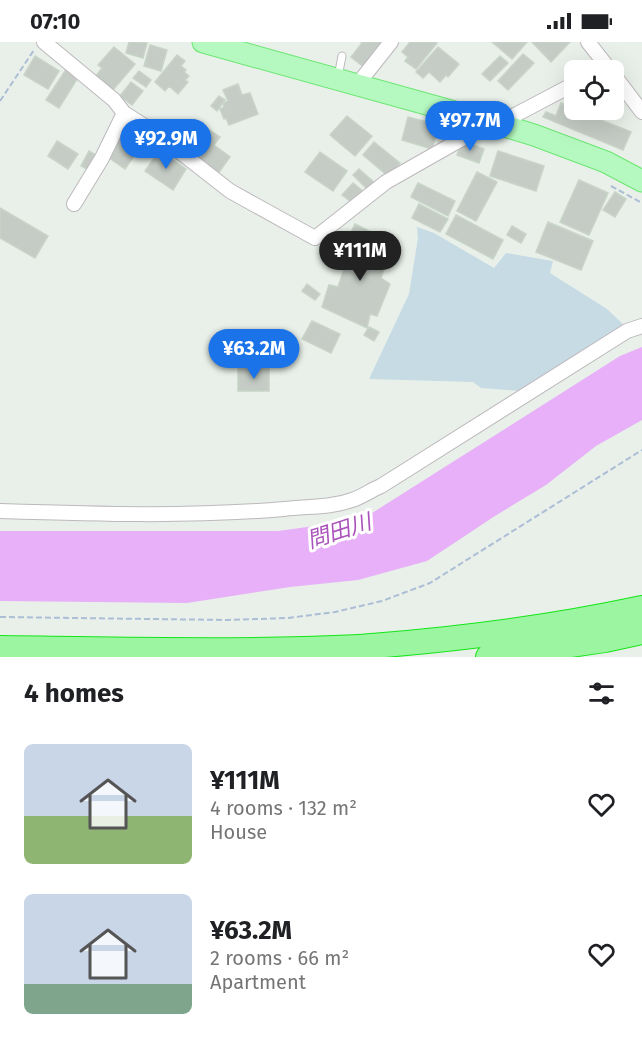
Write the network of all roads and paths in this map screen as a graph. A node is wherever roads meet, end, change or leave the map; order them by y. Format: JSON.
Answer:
{"nodes":[{"id":1,"x":39,"y":42,"type":"edge"},
{"id":2,"x":44,"y":42,"type":"edge"},
{"id":3,"x":203,"y":42,"type":"edge"},
{"id":4,"x":391,"y":42,"type":"edge"},
{"id":5,"x":588,"y":42,"type":"edge"},
{"id":6,"x":342,"y":56,"type":"dead end"},
{"id":7,"x":600,"y":60,"type":"edge"},
{"id":8,"x":347,"y":82,"type":"junction"},
{"id":9,"x":564,"y":89,"type":"edge"},
{"id":10,"x":624,"y":90,"type":"edge"},
{"id":11,"x":0,"y":101,"type":"edge"},
{"id":12,"x":642,"y":112,"type":"edge"},
{"id":13,"x":124,"y":113,"type":"junction"},
{"id":14,"x":475,"y":117,"type":"junction"},
{"id":15,"x":498,"y":124,"type":"junction"},
{"id":16,"x":642,"y":181,"type":"edge"},
{"id":17,"x":606,"y":183,"type":"dead end"},
{"id":18,"x":642,"y":203,"type":"edge"},
{"id":19,"x":74,"y":204,"type":"dead end"},
{"id":20,"x":642,"y":326,"type":"edge"},
{"id":21,"x":642,"y":450,"type":"edge"},
{"id":22,"x":0,"y":511,"type":"edge"},
{"id":23,"x":642,"y":608,"type":"edge"},
{"id":24,"x":0,"y":617,"type":"edge"},
{"id":25,"x":642,"y":632,"type":"edge"},
{"id":26,"x":0,"y":648,"type":"edge"},
{"id":27,"x":488,"y":657,"type":"edge"}],
"edges":[{"from":1,"to":11,"type":"path"},
{"from":2,"to":13,"type":"street"},
{"from":3,"to":8,"type":"main road"},
{"from":4,"to":8,"type":"street"},
{"from":5,"to":7,"type":"street"},
{"from":6,"to":8,"type":"lane"},
{"from":8,"to":14,"type":"main road"},
{"from":9,"to":15,"type":"street"},
{"from":10,"to":12,"type":"street"},
{"from":13,"to":14,"type":"street"},
{"from":13,"to":19,"type":"street"},
{"from":14,"to":15,"type":"main road"},
{"from":15,"to":16,"type":"main road"},
{"from":17,"to":18,"type":"path"},
{"from":20,"to":22,"type":"street"},
{"from":21,"to":24,"type":"path"},
{"from":23,"to":26,"type":"highway"},
{"from":25,"to":27,"type":"highway"}]}
